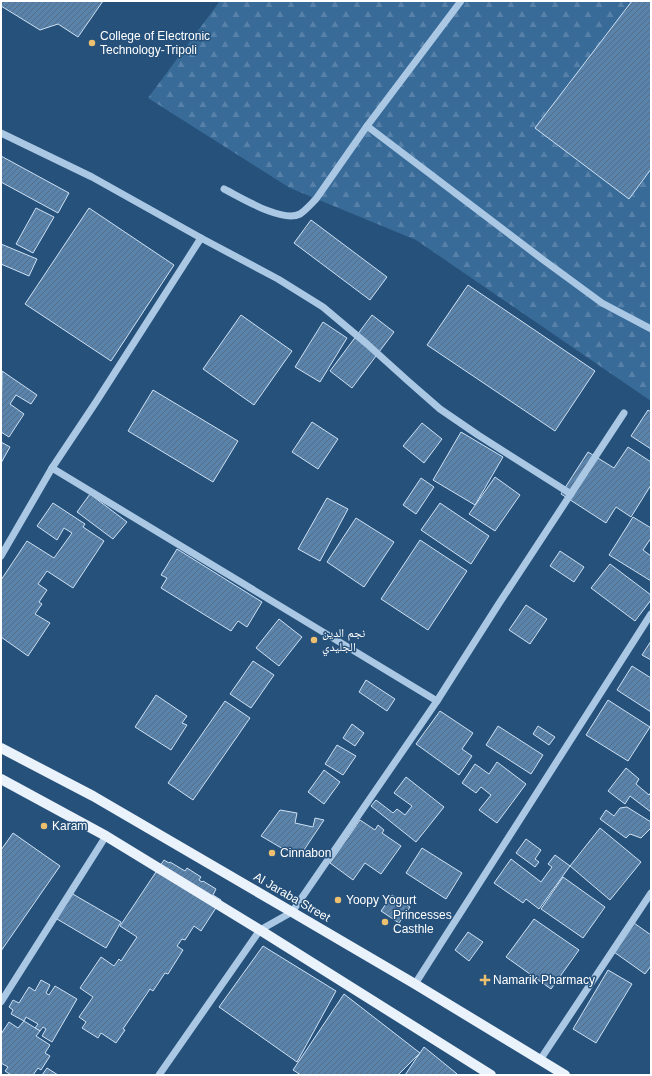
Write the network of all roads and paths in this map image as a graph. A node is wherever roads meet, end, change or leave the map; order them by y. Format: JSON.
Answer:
{"nodes":[{"id":1,"x":461,"y":1,"type":"edge"},
{"id":2,"x":368,"y":126,"type":"junction"},
{"id":3,"x":1,"y":133,"type":"edge"},
{"id":4,"x":224,"y":189,"type":"dead end"},
{"id":5,"x":201,"y":238,"type":"junction"},
{"id":6,"x":651,"y":329,"type":"edge"},
{"id":7,"x":624,"y":413,"type":"dead end"},
{"id":8,"x":52,"y":468,"type":"junction"},
{"id":9,"x":571,"y":494,"type":"junction"},
{"id":10,"x":1,"y":556,"type":"edge"},
{"id":11,"x":651,"y":614,"type":"edge"},
{"id":12,"x":437,"y":702,"type":"junction"},
{"id":13,"x":1,"y":748,"type":"edge"},
{"id":14,"x":1,"y":780,"type":"edge"},
{"id":15,"x":106,"y":836,"type":"junction"},
{"id":16,"x":651,"y":893,"type":"edge"},
{"id":17,"x":292,"y":912,"type":"junction"},
{"id":18,"x":260,"y":930,"type":"junction"},
{"id":19,"x":415,"y":984,"type":"junction"},
{"id":20,"x":1,"y":1002,"type":"edge"},
{"id":21,"x":540,"y":1060,"type":"junction"},
{"id":22,"x":472,"y":1064,"type":"junction"},
{"id":23,"x":160,"y":1075,"type":"edge"},
{"id":24,"x":480,"y":1075,"type":"edge"},
{"id":25,"x":491,"y":1075,"type":"edge"},
{"id":26,"x":565,"y":1075,"type":"edge"}],
"edges":[{"from":1,"to":2,"type":"street"},
{"from":2,"to":4,"type":"street"},
{"from":2,"to":6,"type":"street"},
{"from":3,"to":5,"type":"street"},
{"from":5,"to":8,"type":"street"},
{"from":5,"to":9,"type":"street"},
{"from":7,"to":9,"type":"street"},
{"from":8,"to":10,"type":"street"},
{"from":8,"to":12,"type":"street"},
{"from":9,"to":12,"type":"street"},
{"from":11,"to":19,"type":"street"},
{"from":12,"to":17,"type":"street"},
{"from":13,"to":17,"type":"main road","name":"Al Jaraba Street"},
{"from":14,"to":15,"type":"main road"},
{"from":15,"to":18,"type":"main road"},
{"from":15,"to":20,"type":"street"},
{"from":16,"to":21,"type":"street"},
{"from":17,"to":18,"type":"street"},
{"from":17,"to":19,"type":"main road","name":"Al Jaraba Street"},
{"from":18,"to":22,"type":"main road"},
{"from":18,"to":23,"type":"street"},
{"from":19,"to":21,"type":"main road","name":"Al Jaraba Street"},
{"from":21,"to":26,"type":"main road","name":"Al Jaraba Street"},
{"from":22,"to":24,"type":"main road"},
{"from":22,"to":25,"type":"main road"}]}
